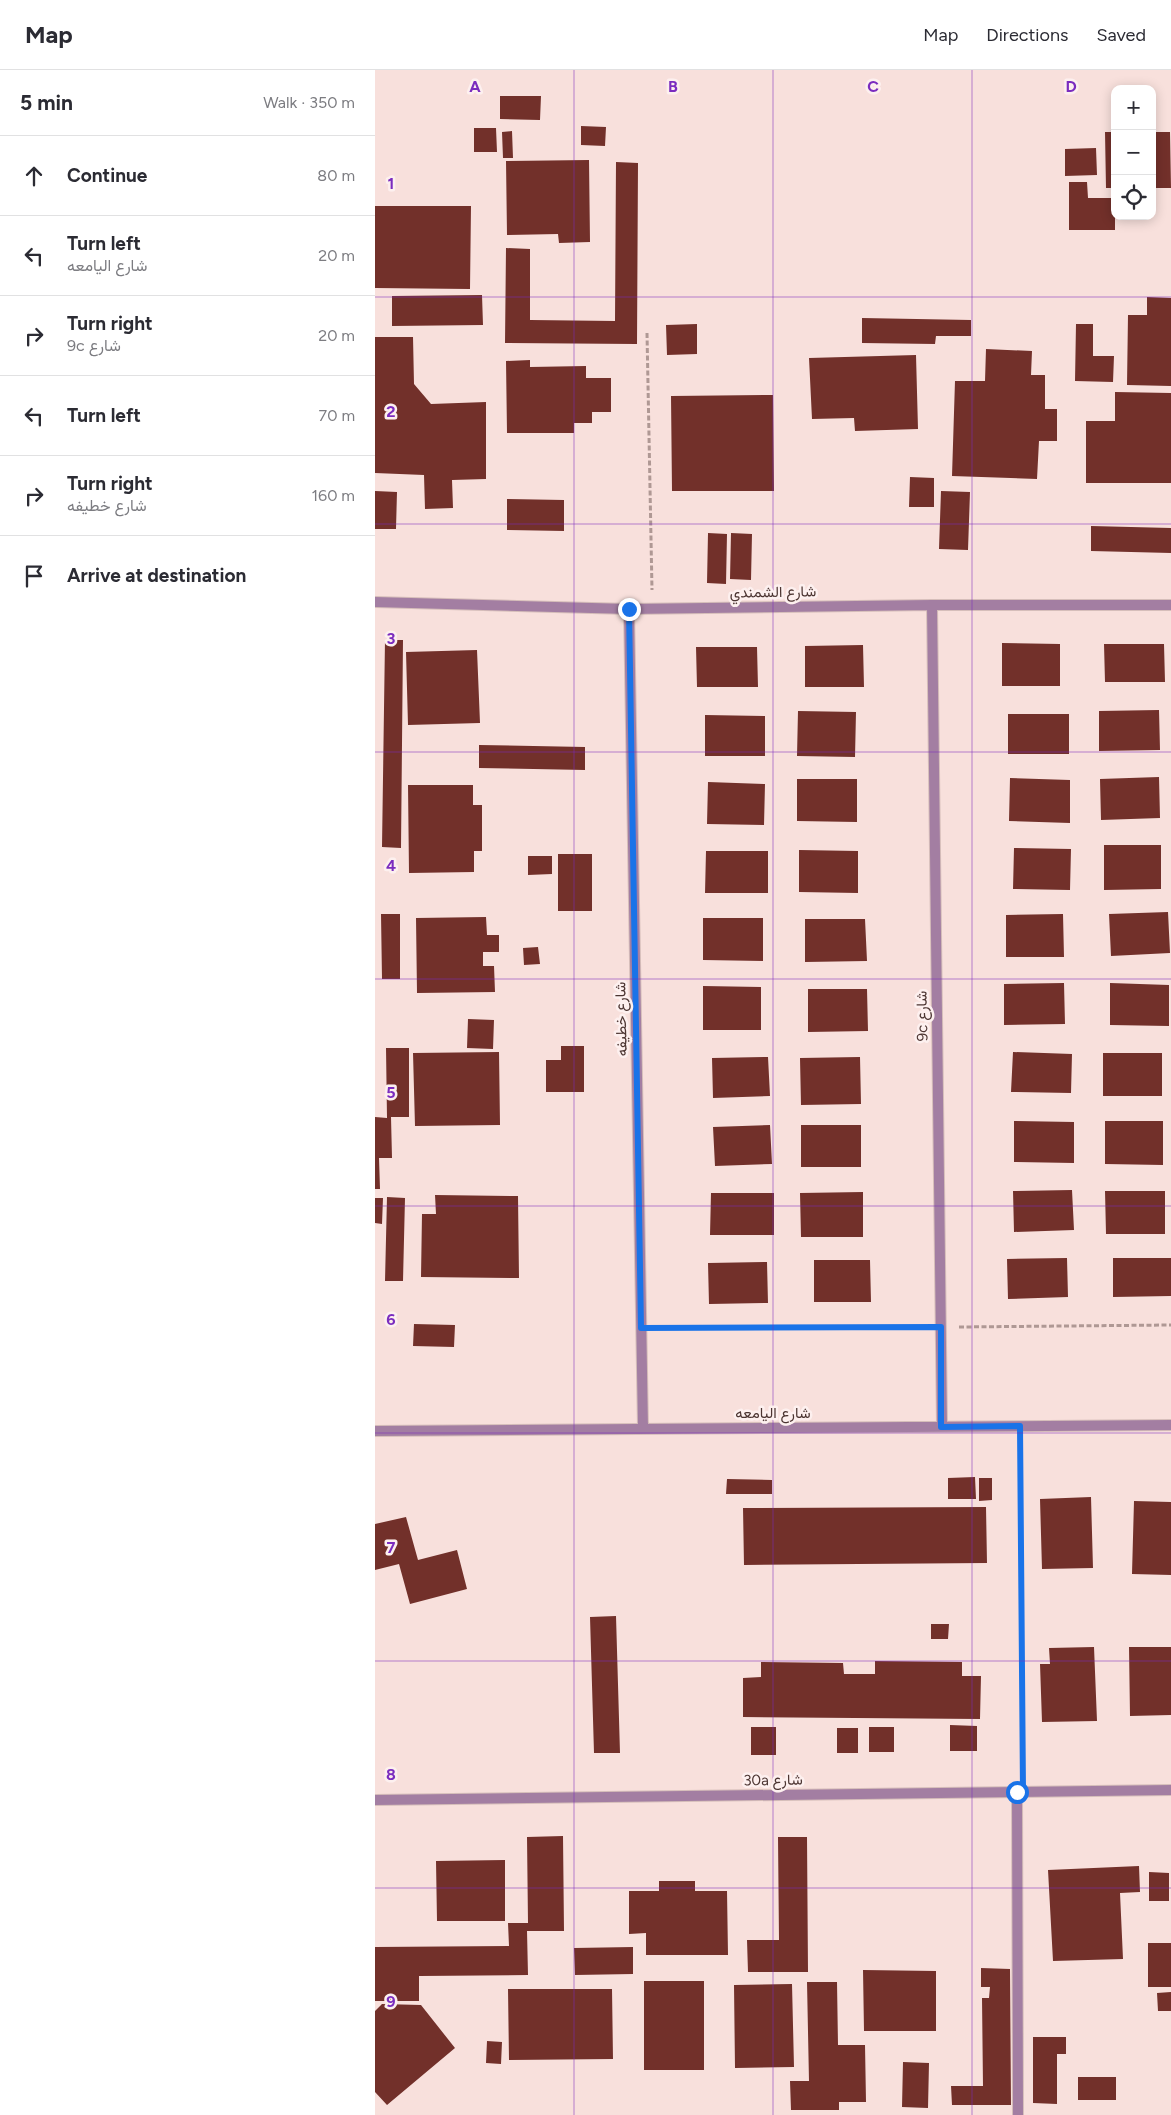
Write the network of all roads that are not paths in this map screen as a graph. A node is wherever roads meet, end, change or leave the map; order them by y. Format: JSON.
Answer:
{"nodes":[{"id":1,"x":375,"y":602,"type":"edge"},
{"id":2,"x":932,"y":605,"type":"junction"},
{"id":3,"x":1171,"y":605,"type":"edge"},
{"id":4,"x":629,"y":609,"type":"junction"},
{"id":5,"x":1171,"y":1425,"type":"edge"},
{"id":6,"x":941,"y":1427,"type":"junction"},
{"id":7,"x":643,"y":1429,"type":"junction"},
{"id":8,"x":375,"y":1431,"type":"edge"},
{"id":9,"x":1171,"y":1790,"type":"edge"},
{"id":10,"x":1020,"y":1792,"type":"junction"},
{"id":11,"x":375,"y":1800,"type":"edge"},
{"id":12,"x":1018,"y":2115,"type":"edge"}],
"edges":[{"from":1,"to":4,"type":"street","name":"شارع الشمندي"},
{"from":2,"to":3,"type":"street","name":"شارع الشمندي"},
{"from":2,"to":4,"type":"street","name":"شارع الشمندي"},
{"from":2,"to":6,"type":"street","name":"9c شارع"},
{"from":4,"to":7,"type":"street","name":"شارع خطيفه"},
{"from":5,"to":6,"type":"street","name":"شارع اليامعه"},
{"from":6,"to":7,"type":"street","name":"شارع اليامعه"},
{"from":7,"to":8,"type":"street","name":"شارع اليامعه"},
{"from":9,"to":10,"type":"street","name":"30a شارع"},
{"from":10,"to":11,"type":"street","name":"30a شارع"},
{"from":10,"to":12,"type":"street"}]}
